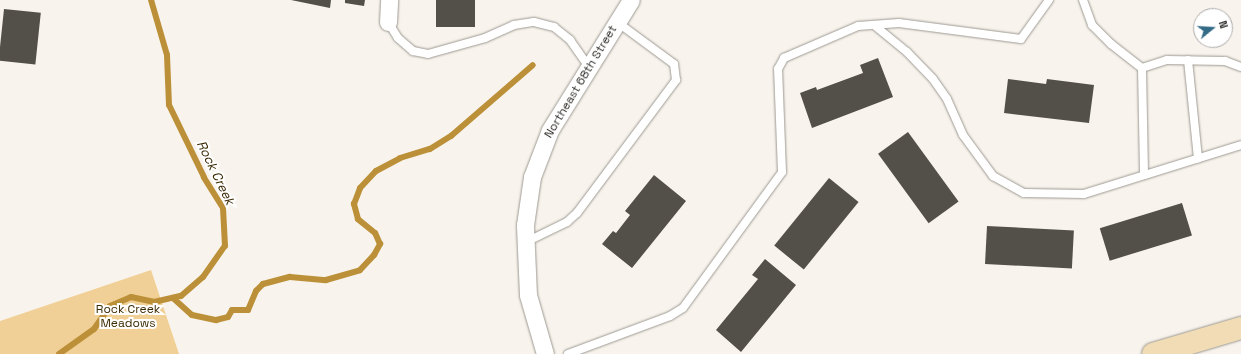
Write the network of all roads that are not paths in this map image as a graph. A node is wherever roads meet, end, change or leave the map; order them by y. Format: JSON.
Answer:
{"nodes":[{"id":1,"x":389,"y":0,"type":"edge"},
{"id":2,"x":631,"y":0,"type":"edge"},
{"id":3,"x":1049,"y":0,"type":"edge"},
{"id":4,"x":1083,"y":0,"type":"edge"},
{"id":5,"x":388,"y":22,"type":"joint"},
{"id":6,"x":617,"y":22,"type":"junction"},
{"id":7,"x":874,"y":25,"type":"junction"},
{"id":8,"x":1188,"y":60,"type":"junction"},
{"id":9,"x":589,"y":66,"type":"junction"},
{"id":10,"x":1241,"y":67,"type":"edge"},
{"id":11,"x":1142,"y":68,"type":"junction"},
{"id":12,"x":1241,"y":145,"type":"edge"},
{"id":13,"x":1198,"y":158,"type":"junction"},
{"id":14,"x":1144,"y":175,"type":"junction"},
{"id":15,"x":526,"y":242,"type":"junction"},
{"id":16,"x":1241,"y":328,"type":"edge"},
{"id":17,"x":545,"y":354,"type":"edge"},
{"id":18,"x":568,"y":354,"type":"edge"},
{"id":19,"x":1154,"y":354,"type":"edge"}],
"edges":[{"from":1,"to":5,"type":"street"},
{"from":2,"to":6,"type":"street","name":"Northeast 68th Street"},
{"from":3,"to":7,"type":"lane"},
{"from":4,"to":11,"type":"lane"},
{"from":5,"to":9,"type":"lane"},
{"from":6,"to":9,"type":"street","name":"Northeast 68th Street"},
{"from":6,"to":15,"type":"lane"},
{"from":7,"to":14,"type":"lane"},
{"from":7,"to":18,"type":"lane"},
{"from":8,"to":10,"type":"lane"},
{"from":8,"to":11,"type":"lane"},
{"from":8,"to":13,"type":"lane"},
{"from":9,"to":15,"type":"street","name":"Northeast 68th Street"},
{"from":11,"to":14,"type":"lane"},
{"from":12,"to":13,"type":"lane"},
{"from":13,"to":14,"type":"lane"},
{"from":15,"to":17,"type":"street","name":"Northeast 68th Street"},
{"from":16,"to":19,"type":"main road"}]}
